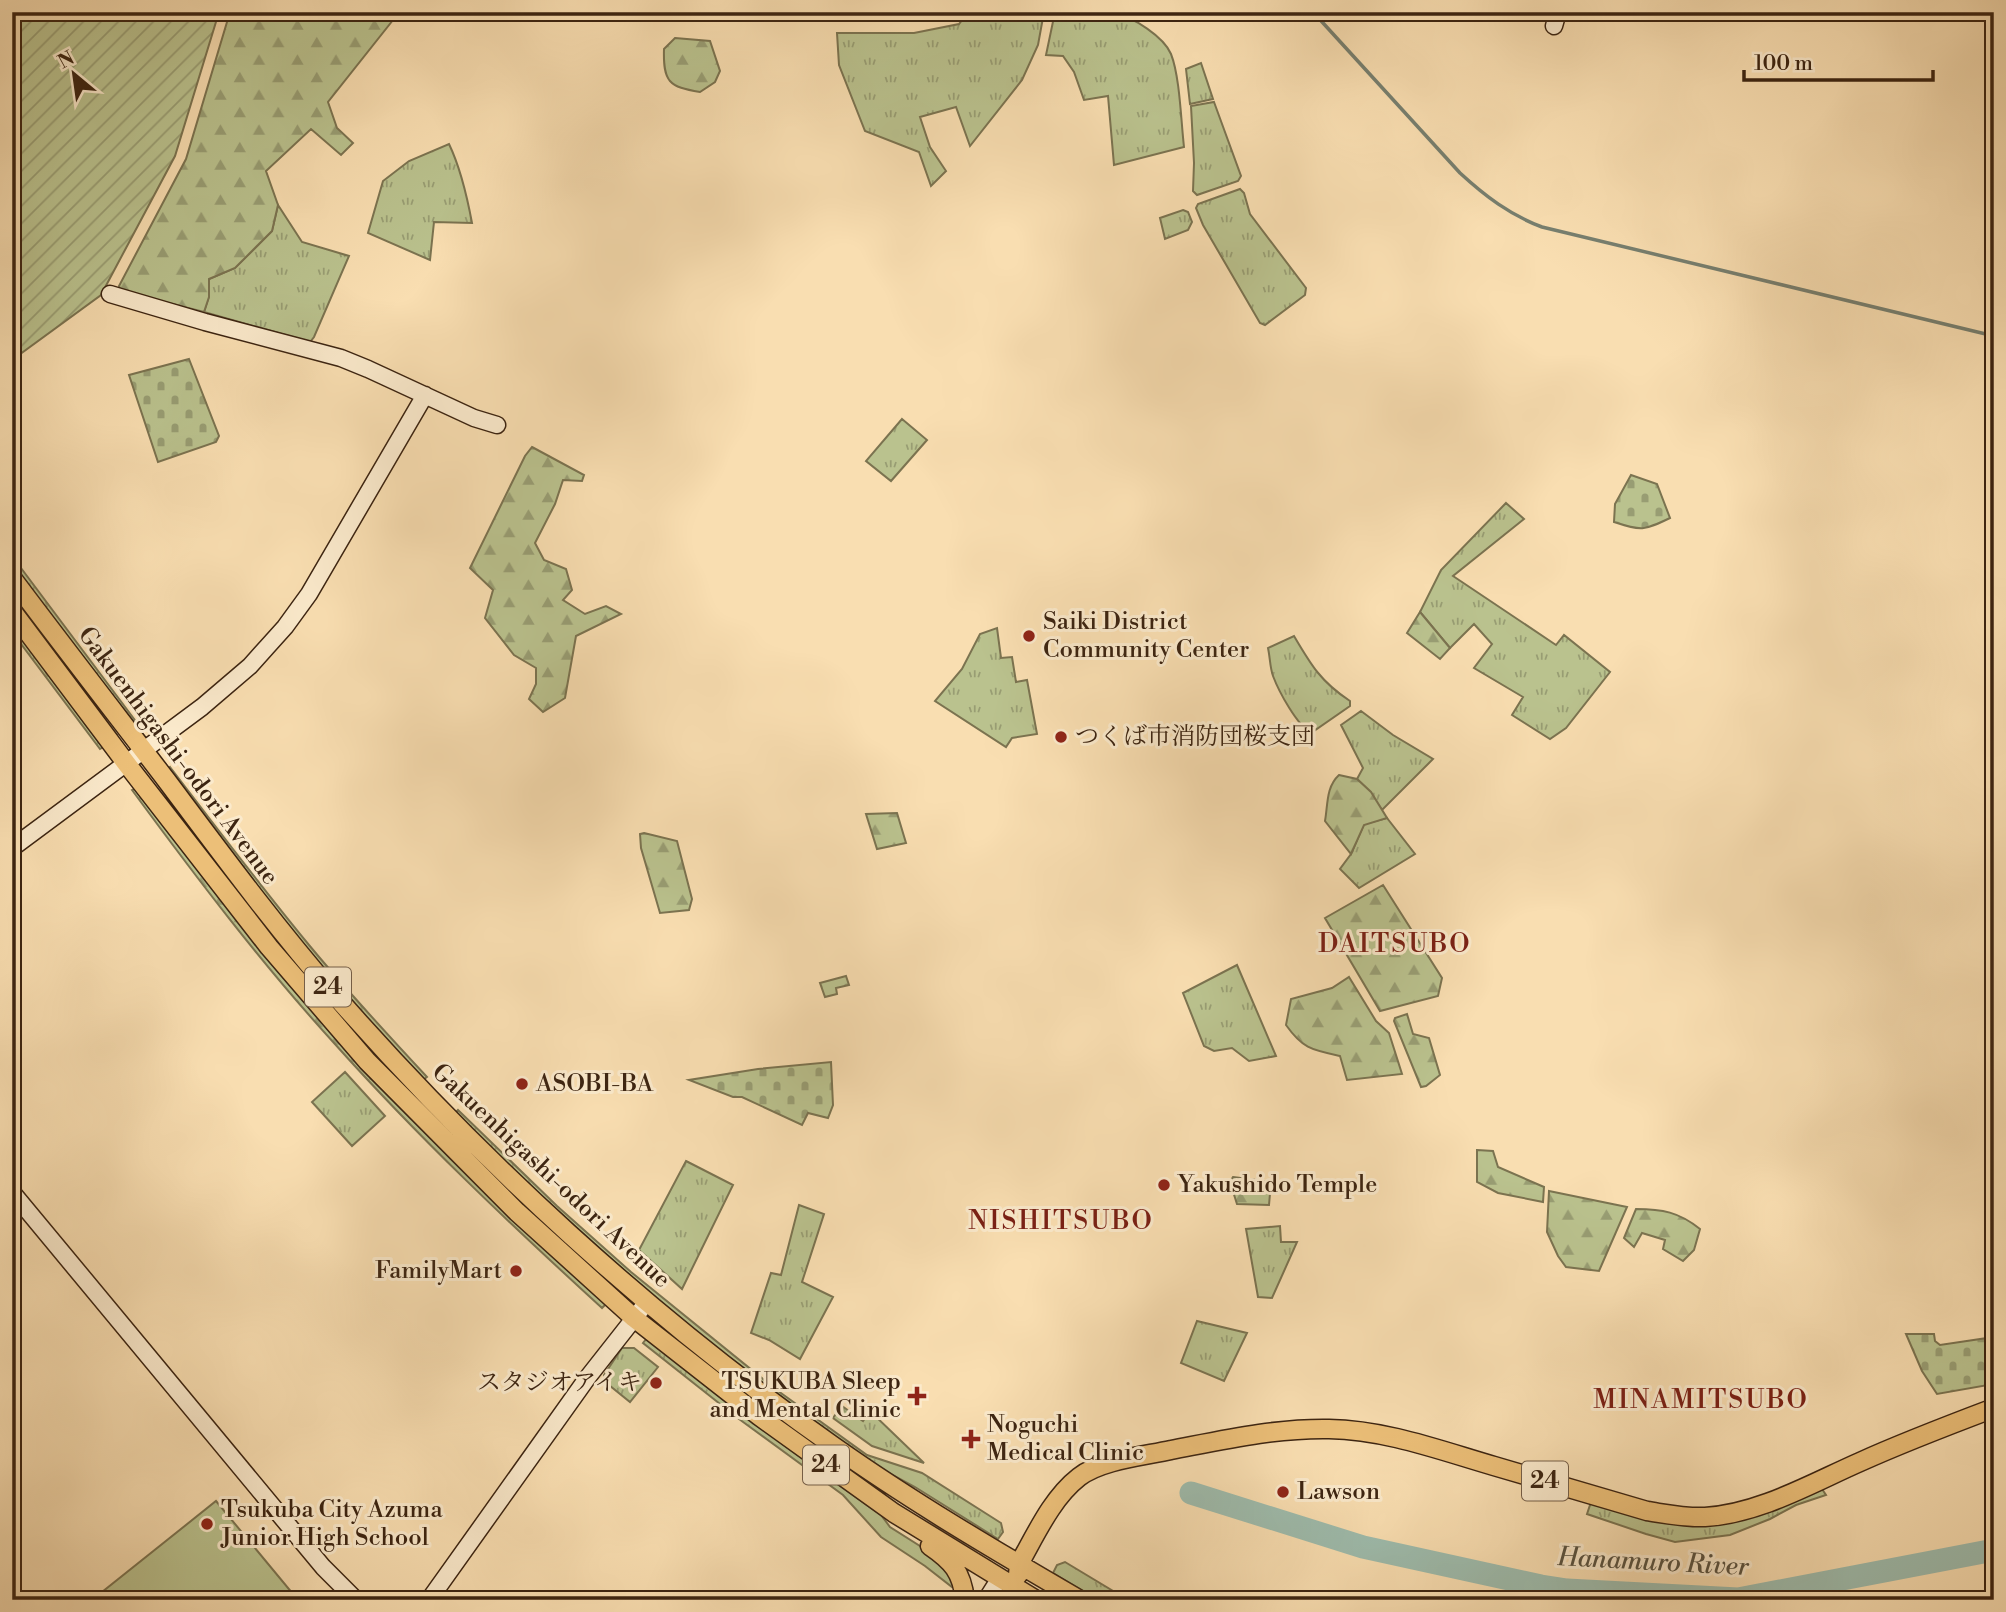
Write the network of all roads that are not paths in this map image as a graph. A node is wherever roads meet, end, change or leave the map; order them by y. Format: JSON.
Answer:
{"nodes":[{"id":1,"x":110,"y":294,"type":"dead end"},
{"id":2,"x":425,"y":395,"type":"junction"},
{"id":3,"x":497,"y":425,"type":"dead end"},
{"id":4,"x":12,"y":578,"type":"edge"},
{"id":5,"x":12,"y":611,"type":"edge"},
{"id":6,"x":143,"y":750,"type":"junction"},
{"id":7,"x":126,"y":763,"type":"junction"},
{"id":8,"x":12,"y":848,"type":"edge"},
{"id":9,"x":12,"y":1192,"type":"edge"},
{"id":10,"x":647,"y":1301,"type":"junction"},
{"id":11,"x":634,"y":1318,"type":"junction"},
{"id":12,"x":1994,"y":1408,"type":"edge"},
{"id":13,"x":894,"y":1513,"type":"junction"},
{"id":14,"x":1019,"y":1564,"type":"junction"},
{"id":15,"x":1000,"y":1578,"type":"junction"},
{"id":16,"x":1014,"y":1594,"type":"edge"},
{"id":17,"x":356,"y":1600,"type":"edge"},
{"id":18,"x":429,"y":1600,"type":"edge"},
{"id":19,"x":965,"y":1600,"type":"edge"},
{"id":20,"x":986,"y":1600,"type":"edge"},
{"id":21,"x":1036,"y":1600,"type":"edge"},
{"id":22,"x":1080,"y":1600,"type":"edge"}],
"edges":[{"from":1,"to":2,"type":"street"},
{"from":2,"to":3,"type":"street"},
{"from":2,"to":6,"type":"street"},
{"from":4,"to":6,"type":"main road","name":"Gakuenhigashi-odori Avenue","number":"24"},
{"from":5,"to":7,"type":"main road","name":"Gakuenhigashi-odori Avenue","number":"24"},
{"from":6,"to":7,"type":"street"},
{"from":6,"to":10,"type":"main road","name":"Gakuenhigashi-odori Avenue","number":"24"},
{"from":7,"to":8,"type":"street"},
{"from":7,"to":11,"type":"main road","name":"Gakuenhigashi-odori Avenue","number":"24"},
{"from":9,"to":17,"type":"street"},
{"from":10,"to":11,"type":"street"},
{"from":10,"to":14,"type":"main road","name":"Gakuenhigashi-odori Avenue","number":"24"},
{"from":11,"to":13,"type":"main road","name":"Gakuenhigashi-odori Avenue","number":"24"},
{"from":11,"to":18,"type":"street"},
{"from":12,"to":14,"type":"main road","number":"24"},
{"from":13,"to":15,"type":"main road","name":"Gakuenhigashi-odori Avenue","number":"24"},
{"from":13,"to":19,"type":"main road"},
{"from":14,"to":15,"type":"main road"},
{"from":14,"to":16,"type":"main road","number":"24"},
{"from":14,"to":22,"type":"main road","name":"Gakuenhigashi-odori Avenue","number":"24"},
{"from":15,"to":16,"type":"main road","name":"Gakuenhigashi-odori Avenue","number":"24"},
{"from":15,"to":20,"type":"street"},
{"from":16,"to":21,"type":"main road","name":"Gakuenhigashi-odori Avenue","number":"24"}]}
